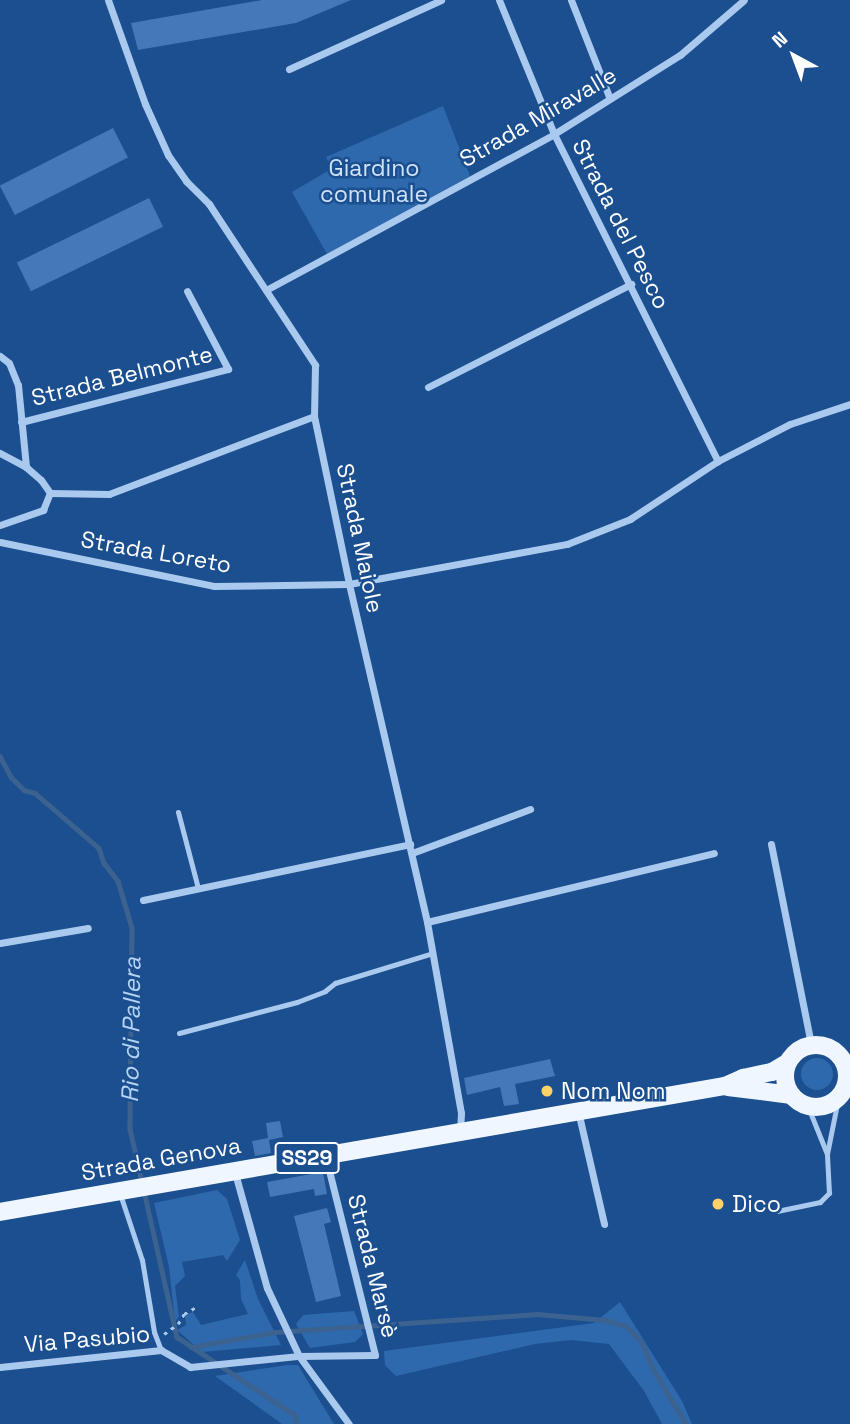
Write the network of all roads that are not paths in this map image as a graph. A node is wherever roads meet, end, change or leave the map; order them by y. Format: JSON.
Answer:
{"nodes":[{"id":1,"x":108,"y":0,"type":"edge"},
{"id":2,"x":442,"y":0,"type":"edge"},
{"id":3,"x":499,"y":0,"type":"edge"},
{"id":4,"x":572,"y":0,"type":"edge"},
{"id":5,"x":744,"y":0,"type":"edge"},
{"id":6,"x":289,"y":69,"type":"dead end"},
{"id":7,"x":610,"y":99,"type":"junction"},
{"id":8,"x":554,"y":134,"type":"junction"},
{"id":9,"x":631,"y":284,"type":"junction"},
{"id":10,"x":266,"y":289,"type":"junction"},
{"id":11,"x":187,"y":291,"type":"dead end"},
{"id":12,"x":0,"y":356,"type":"edge"},
{"id":13,"x":428,"y":387,"type":"dead end"},
{"id":14,"x":850,"y":404,"type":"edge"},
{"id":15,"x":314,"y":416,"type":"junction"},
{"id":16,"x":21,"y":422,"type":"junction"},
{"id":17,"x":0,"y":453,"type":"edge"},
{"id":18,"x":718,"y":461,"type":"junction"},
{"id":19,"x":26,"y":467,"type":"junction"},
{"id":20,"x":50,"y":494,"type":"junction"},
{"id":21,"x":0,"y":525,"type":"edge"},
{"id":22,"x":0,"y":542,"type":"edge"},
{"id":23,"x":349,"y":584,"type":"junction"},
{"id":24,"x":530,"y":809,"type":"dead end"},
{"id":25,"x":178,"y":813,"type":"dead end"},
{"id":26,"x":410,"y":844,"type":"junction"},
{"id":27,"x":771,"y":844,"type":"dead end"},
{"id":28,"x":412,"y":853,"type":"junction"},
{"id":29,"x":714,"y":853,"type":"dead end"},
{"id":30,"x":198,"y":888,"type":"junction"},
{"id":31,"x":143,"y":900,"type":"dead end"},
{"id":32,"x":427,"y":922,"type":"junction"},
{"id":33,"x":88,"y":928,"type":"dead end"},
{"id":34,"x":0,"y":943,"type":"edge"},
{"id":35,"x":433,"y":953,"type":"junction"},
{"id":36,"x":178,"y":1033,"type":"dead end"},
{"id":37,"x":811,"y":1045,"type":"junction"},
{"id":38,"x":844,"y":1055,"type":"edge"},
{"id":39,"x":787,"y":1063,"type":"junction"},
{"id":40,"x":725,"y":1086,"type":"junction"},
{"id":41,"x":845,"y":1089,"type":"edge"},
{"id":42,"x":791,"y":1095,"type":"junction"},
{"id":43,"x":808,"y":1107,"type":"junction"},
{"id":44,"x":578,"y":1111,"type":"junction"},
{"id":45,"x":460,"y":1132,"type":"junction"},
{"id":46,"x":325,"y":1154,"type":"junction"},
{"id":47,"x":827,"y":1154,"type":"junction"},
{"id":48,"x":235,"y":1172,"type":"junction"},
{"id":49,"x":123,"y":1191,"type":"junction"},
{"id":50,"x":0,"y":1212,"type":"edge"},
{"id":51,"x":777,"y":1212,"type":"dead end"},
{"id":52,"x":604,"y":1224,"type":"dead end"},
{"id":53,"x":161,"y":1350,"type":"junction"},
{"id":54,"x":299,"y":1356,"type":"junction"},
{"id":55,"x":0,"y":1367,"type":"edge"},
{"id":56,"x":349,"y":1424,"type":"edge"}],
"edges":[{"from":1,"to":10,"type":"street","name":"Strada Maiole"},
{"from":2,"to":6,"type":"street"},
{"from":3,"to":8,"type":"street","name":"Strada del Pesco"},
{"from":4,"to":7,"type":"street"},
{"from":5,"to":7,"type":"street","name":"Strada Miravalle"},
{"from":7,"to":8,"type":"street","name":"Strada Miravalle"},
{"from":8,"to":9,"type":"street","name":"Strada del Pesco"},
{"from":8,"to":10,"type":"street","name":"Strada Miravalle"},
{"from":9,"to":13,"type":"street"},
{"from":9,"to":18,"type":"street","name":"Strada del Pesco"},
{"from":10,"to":15,"type":"street","name":"Strada Maiole"},
{"from":11,"to":16,"type":"street","name":"Strada Belmonte"},
{"from":12,"to":16,"type":"street"},
{"from":14,"to":18,"type":"street","name":"Strada Loreto"},
{"from":15,"to":20,"type":"street"},
{"from":15,"to":23,"type":"street","name":"Strada Maiole"},
{"from":16,"to":19,"type":"street"},
{"from":17,"to":19,"type":"street"},
{"from":18,"to":23,"type":"street","name":"Strada Loreto"},
{"from":19,"to":20,"type":"street"},
{"from":20,"to":21,"type":"street"},
{"from":22,"to":23,"type":"street","name":"Strada Loreto"},
{"from":23,"to":26,"type":"street","name":"Strada Maiole"},
{"from":24,"to":28,"type":"street"},
{"from":25,"to":30,"type":"lane"},
{"from":26,"to":28,"type":"street","name":"Strada Maiole"},
{"from":26,"to":30,"type":"street"},
{"from":27,"to":37,"type":"street"},
{"from":28,"to":32,"type":"street","name":"Strada Maiole"},
{"from":29,"to":32,"type":"street"},
{"from":30,"to":31,"type":"street"},
{"from":32,"to":35,"type":"street","name":"Strada Maiole"},
{"from":33,"to":34,"type":"street"},
{"from":35,"to":36,"type":"lane"},
{"from":35,"to":45,"type":"street","name":"Strada Maiole"},
{"from":37,"to":38,"type":"main road"},
{"from":37,"to":39,"type":"main road","name":"Strada Genova","number":"SS29"},
{"from":38,"to":41,"type":"main road"},
{"from":39,"to":40,"type":"main road","name":"Strada Genova","number":"SS29"},
{"from":39,"to":42,"type":"main road"},
{"from":40,"to":42,"type":"main road","name":"Strada Genova","number":"SS29"},
{"from":40,"to":44,"type":"main road","name":"Strada Genova","number":"SS29"},
{"from":41,"to":43,"type":"main road"},
{"from":41,"to":47,"type":"lane"},
{"from":42,"to":43,"type":"main road","name":"Strada Genova","number":"SS29"},
{"from":43,"to":47,"type":"lane"},
{"from":44,"to":45,"type":"main road","name":"Strada Genova","number":"SS29"},
{"from":44,"to":52,"type":"street"},
{"from":45,"to":46,"type":"main road","name":"Strada Genova","number":"SS29"},
{"from":46,"to":48,"type":"main road","name":"Strada Genova","number":"SS29"},
{"from":46,"to":54,"type":"street","name":"Strada Marsè"},
{"from":47,"to":51,"type":"lane"},
{"from":48,"to":49,"type":"main road","name":"Strada Genova","number":"SS29"},
{"from":48,"to":54,"type":"street"},
{"from":49,"to":50,"type":"main road","name":"Strada Genova","number":"SS29"},
{"from":49,"to":53,"type":"lane"},
{"from":53,"to":54,"type":"street","name":"Via Pasubio"},
{"from":53,"to":55,"type":"street","name":"Via Pasubio"},
{"from":54,"to":56,"type":"street"}]}
